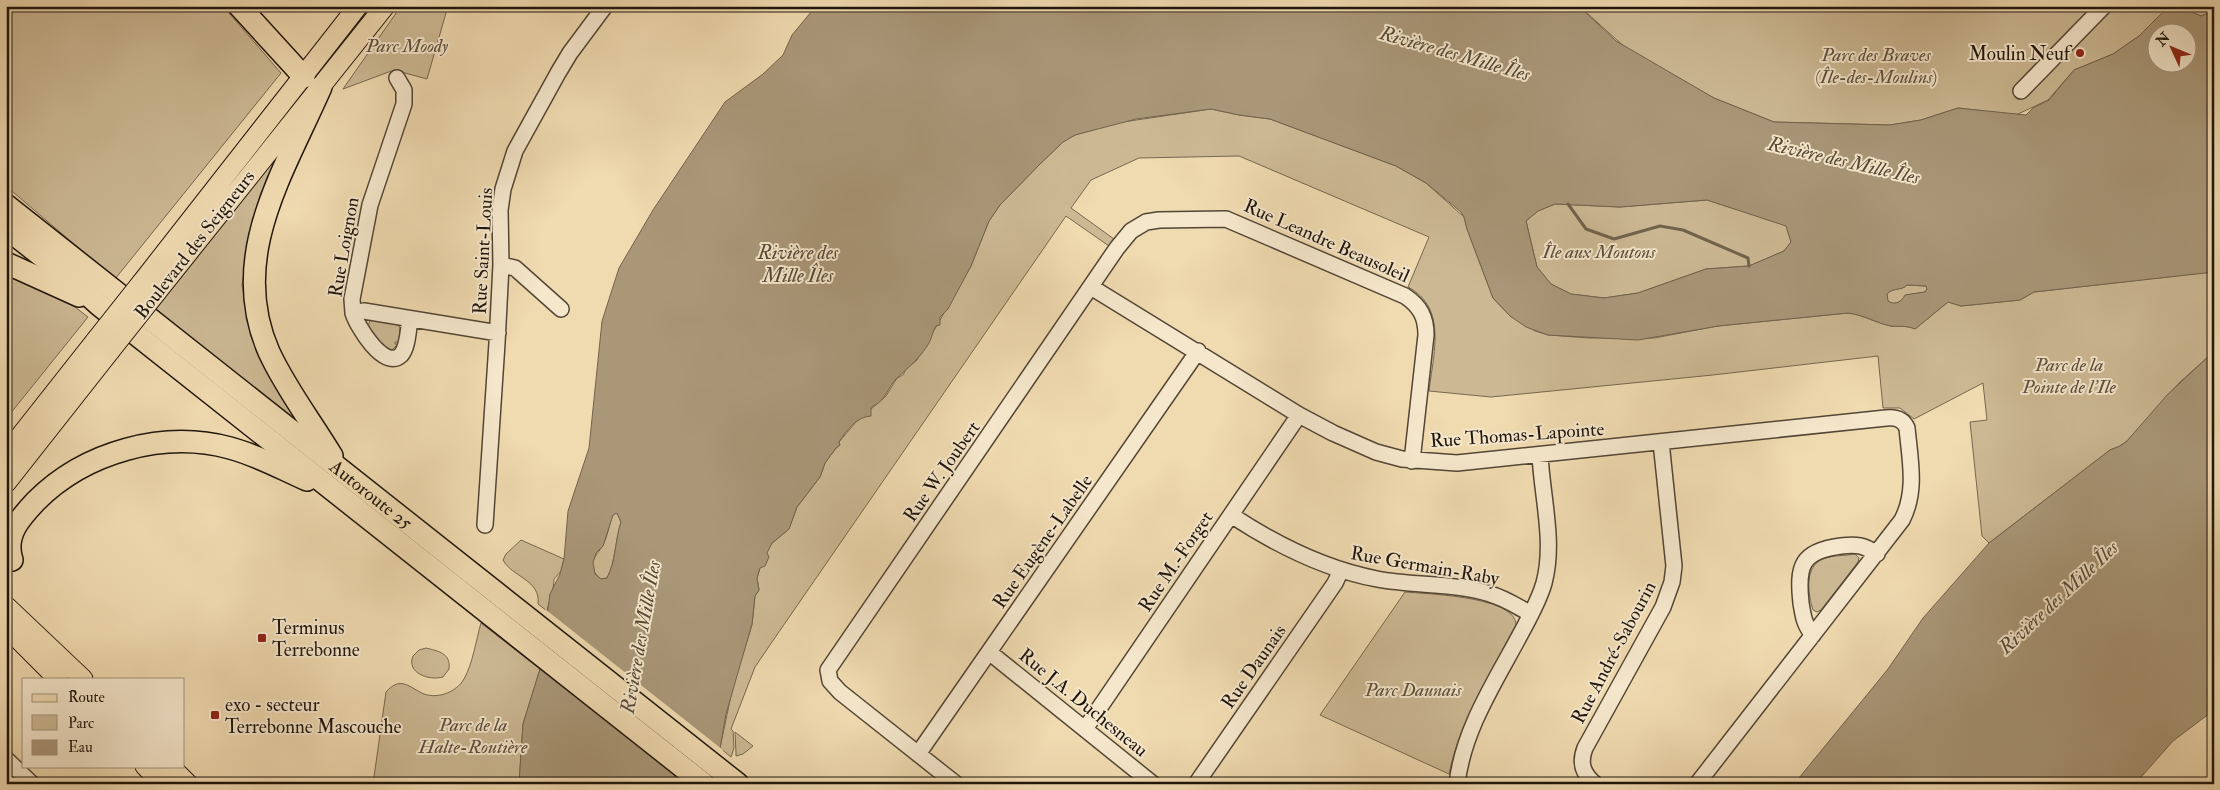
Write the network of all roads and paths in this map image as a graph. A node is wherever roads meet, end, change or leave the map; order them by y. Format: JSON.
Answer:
{"nodes":[{"id":1,"x":239,"y":6,"type":"edge"},
{"id":2,"x":358,"y":6,"type":"edge"},
{"id":3,"x":385,"y":6,"type":"edge"},
{"id":4,"x":604,"y":6,"type":"edge"},
{"id":5,"x":2104,"y":6,"type":"edge"},
{"id":6,"x":397,"y":78,"type":"dead end"},
{"id":7,"x":312,"y":82,"type":"junction"},
{"id":8,"x":2021,"y":91,"type":"dead end"},
{"id":9,"x":6,"y":205,"type":"edge"},
{"id":10,"x":6,"y":228,"type":"edge"},
{"id":11,"x":6,"y":263,"type":"edge"},
{"id":12,"x":501,"y":265,"type":"junction"},
{"id":13,"x":1091,"y":287,"type":"junction"},
{"id":14,"x":99,"y":305,"type":"junction"},
{"id":15,"x":560,"y":309,"type":"dead end"},
{"id":16,"x":353,"y":313,"type":"junction"},
{"id":17,"x":410,"y":320,"type":"junction"},
{"id":18,"x":498,"y":333,"type":"junction"},
{"id":19,"x":103,"y":345,"type":"junction"},
{"id":20,"x":1198,"y":351,"type":"junction"},
{"id":21,"x":1299,"y":415,"type":"junction"},
{"id":22,"x":1661,"y":442,"type":"junction"},
{"id":23,"x":6,"y":454,"type":"edge"},
{"id":24,"x":1540,"y":455,"type":"junction"},
{"id":25,"x":1412,"y":461,"type":"junction"},
{"id":26,"x":338,"y":467,"type":"junction"},
{"id":27,"x":11,"y":477,"type":"edge"},
{"id":28,"x":6,"y":492,"type":"edge"},
{"id":29,"x":339,"y":495,"type":"junction"},
{"id":30,"x":1231,"y":515,"type":"junction"},
{"id":31,"x":485,"y":525,"type":"dead end"},
{"id":32,"x":1877,"y":554,"type":"junction"},
{"id":33,"x":12,"y":560,"type":"dead end"},
{"id":34,"x":1341,"y":570,"type":"junction"},
{"id":35,"x":6,"y":594,"type":"edge"},
{"id":36,"x":6,"y":606,"type":"edge"},
{"id":37,"x":1531,"y":614,"type":"junction"},
{"id":38,"x":6,"y":627,"type":"edge"},
{"id":39,"x":1814,"y":635,"type":"junction"},
{"id":40,"x":989,"y":652,"type":"junction"},
{"id":41,"x":62,"y":670,"type":"edge"},
{"id":42,"x":81,"y":678,"type":"edge"},
{"id":43,"x":1085,"y":729,"type":"junction"},
{"id":44,"x":918,"y":754,"type":"junction"},
{"id":45,"x":6,"y":758,"type":"edge"},
{"id":46,"x":147,"y":768,"type":"edge"},
{"id":47,"x":172,"y":768,"type":"edge"},
{"id":48,"x":32,"y":784,"type":"edge"},
{"id":49,"x":163,"y":784,"type":"edge"},
{"id":50,"x":188,"y":784,"type":"edge"},
{"id":51,"x":704,"y":784,"type":"edge"},
{"id":52,"x":738,"y":784,"type":"edge"},
{"id":53,"x":956,"y":784,"type":"edge"},
{"id":54,"x":1153,"y":784,"type":"edge"},
{"id":55,"x":1196,"y":784,"type":"edge"},
{"id":56,"x":1457,"y":784,"type":"edge"},
{"id":57,"x":1596,"y":784,"type":"edge"},
{"id":58,"x":1697,"y":784,"type":"edge"}],
"edges":[{"from":1,"to":7,"type":"highway"},
{"from":2,"to":7,"type":"main road","name":"Boulevard des Seigneurs"},
{"from":3,"to":7,"type":"main road","name":"Boulevard des Seigneurs"},
{"from":4,"to":12,"type":"street","name":"Rue Saint-Louis"},
{"from":5,"to":8,"type":"street"},
{"from":6,"to":16,"type":"street","name":"Rue Loignon"},
{"from":7,"to":19,"type":"main road","name":"Boulevard des Seigneurs","bridge":true},
{"from":7,"to":26,"type":"highway"},
{"from":9,"to":26,"type":"highway","name":"Autoroute 25"},
{"from":10,"to":14,"type":"highway","name":"Autoroute 25"},
{"from":11,"to":14,"type":"highway"},
{"from":12,"to":15,"type":"street"},
{"from":12,"to":18,"type":"street","name":"Rue Saint-Louis"},
{"from":13,"to":20,"type":"street","name":"Rue Thomas-Lapointe"},
{"from":13,"to":25,"type":"street","name":"Rue Leandre Beausoleil"},
{"from":13,"to":44,"type":"street","name":"Rue W. Joubert"},
{"from":14,"to":29,"type":"highway","name":"Autoroute 25"},
{"from":16,"to":17,"type":"street","name":"Rue Loignon"},
{"from":16,"to":17,"type":"street"},
{"from":17,"to":18,"type":"street","name":"Rue Loignon"},
{"from":18,"to":31,"type":"street","name":"Rue Saint-Louis"},
{"from":19,"to":23,"type":"main road","name":"Boulevard des Seigneurs"},
{"from":19,"to":27,"type":"main road","name":"Boulevard des Seigneurs"},
{"from":20,"to":21,"type":"street","name":"Rue Thomas-Lapointe"},
{"from":20,"to":40,"type":"street","name":"Rue Eugène-Labelle"},
{"from":21,"to":25,"type":"street","name":"Rue Thomas-Lapointe"},
{"from":21,"to":30,"type":"street","name":"Rue M.-Forget"},
{"from":22,"to":24,"type":"street","name":"Rue Thomas-Lapointe"},
{"from":22,"to":32,"type":"street","name":"Rue Thomas-Lapointe"},
{"from":22,"to":57,"type":"street","name":"Rue André-Sabourin"},
{"from":24,"to":25,"type":"street","name":"Rue Thomas-Lapointe"},
{"from":24,"to":37,"type":"street"},
{"from":26,"to":52,"type":"highway","name":"Autoroute 25"},
{"from":27,"to":28,"type":"main road","name":"Boulevard des Seigneurs"},
{"from":29,"to":33,"type":"highway"},
{"from":29,"to":51,"type":"highway","name":"Autoroute 25"},
{"from":30,"to":34,"type":"street","name":"Rue Germain-Raby"},
{"from":30,"to":43,"type":"street","name":"Rue M.-Forget"},
{"from":32,"to":39,"type":"street"},
{"from":32,"to":39,"type":"street"},
{"from":34,"to":37,"type":"street","name":"Rue Germain-Raby"},
{"from":34,"to":55,"type":"street","name":"Rue Daunais"},
{"from":35,"to":41,"type":"main road"},
{"from":36,"to":41,"type":"main road"},
{"from":37,"to":56,"type":"street"},
{"from":38,"to":41,"type":"main road"},
{"from":39,"to":58,"type":"street"},
{"from":40,"to":43,"type":"street","name":"Rue J.A. Duchesneau"},
{"from":40,"to":44,"type":"street","name":"Rue Eugène-Labelle"},
{"from":41,"to":42,"type":"main road"},
{"from":43,"to":54,"type":"street","name":"Rue J.A. Duchesneau"},
{"from":44,"to":53,"type":"street"},
{"from":45,"to":48,"type":"street"},
{"from":46,"to":49,"type":"main road"},
{"from":47,"to":50,"type":"main road"}]}
